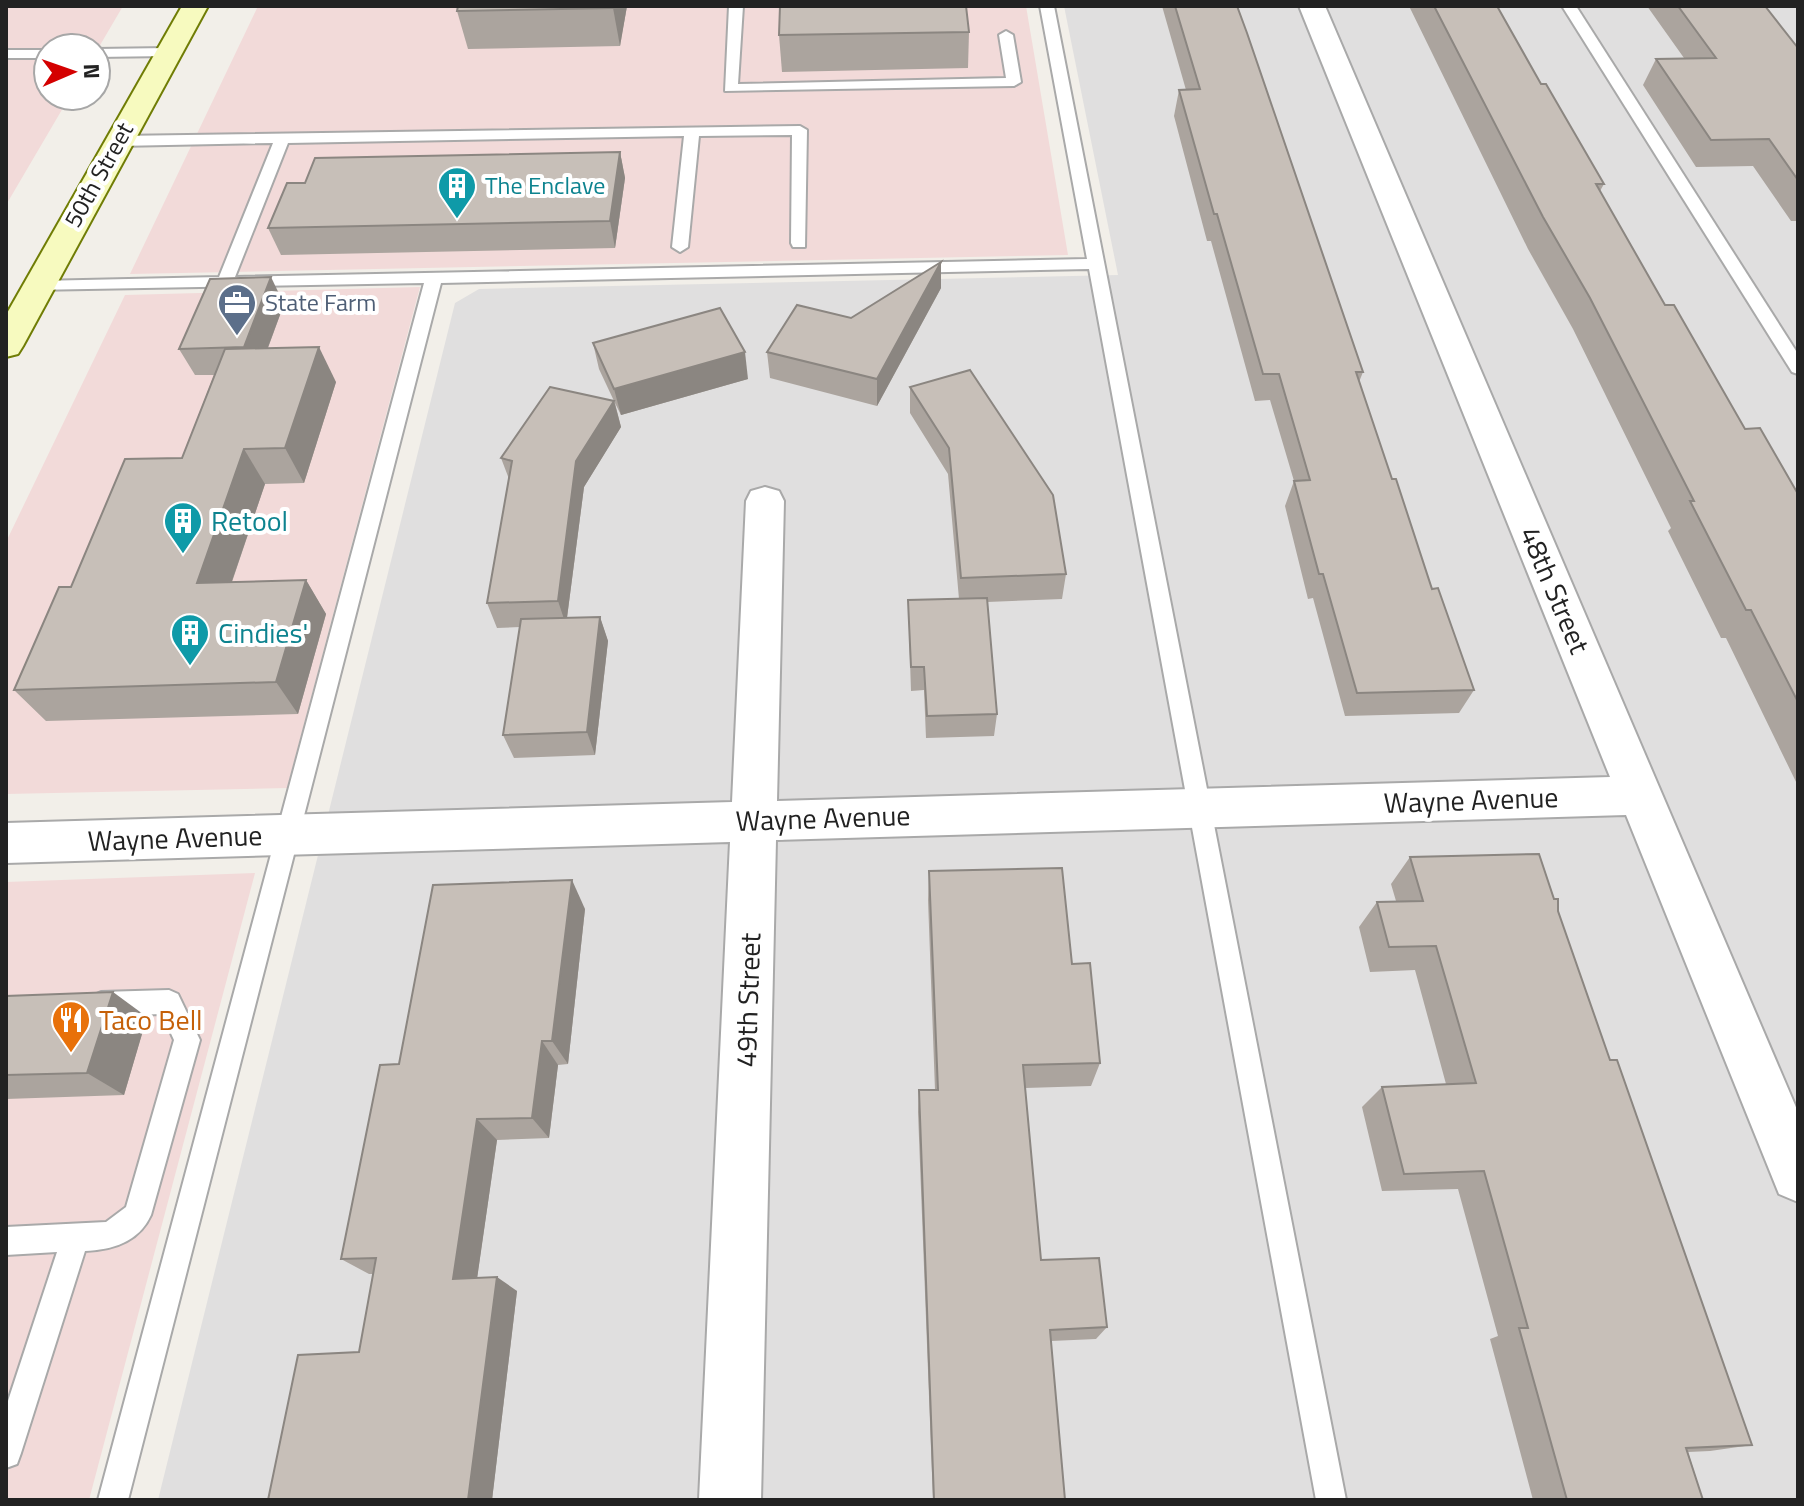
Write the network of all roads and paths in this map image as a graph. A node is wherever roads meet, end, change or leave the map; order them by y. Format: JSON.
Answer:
{"nodes":[{"id":1,"x":195,"y":6,"type":"edge"},
{"id":2,"x":736,"y":6,"type":"edge"},
{"id":3,"x":1047,"y":6,"type":"edge"},
{"id":4,"x":1312,"y":6,"type":"edge"},
{"id":5,"x":1569,"y":6,"type":"edge"},
{"id":6,"x":1006,"y":35,"type":"dead end"},
{"id":7,"x":168,"y":52,"type":"junction"},
{"id":8,"x":112,"y":53,"type":"edge"},
{"id":9,"x":12,"y":54,"type":"edge"},
{"id":10,"x":6,"y":74,"type":"edge"},
{"id":11,"x":692,"y":132,"type":"junction"},
{"id":12,"x":283,"y":137,"type":"junction"},
{"id":13,"x":118,"y":141,"type":"junction"},
{"id":14,"x":799,"y":243,"type":"dead end"},
{"id":15,"x":680,"y":247,"type":"dead end"},
{"id":16,"x":1096,"y":264,"type":"junction"},
{"id":17,"x":434,"y":278,"type":"junction"},
{"id":18,"x":225,"y":282,"type":"junction"},
{"id":19,"x":38,"y":286,"type":"junction"},
{"id":20,"x":6,"y":346,"type":"edge"},
{"id":21,"x":1798,"y":368,"type":"edge"},
{"id":22,"x":765,"y":501,"type":"dead end"},
{"id":23,"x":1640,"y":795,"type":"junction"},
{"id":24,"x":1198,"y":808,"type":"junction"},
{"id":25,"x":754,"y":820,"type":"junction"},
{"id":26,"x":289,"y":835,"type":"junction"},
{"id":27,"x":8,"y":849,"type":"edge"},
{"id":28,"x":80,"y":1005,"type":"edge"},
{"id":29,"x":1798,"y":1175,"type":"edge"},
{"id":30,"x":75,"y":1239,"type":"junction"},
{"id":31,"x":6,"y":1241,"type":"edge"},
{"id":32,"x":6,"y":1453,"type":"edge"},
{"id":33,"x":113,"y":1500,"type":"edge"},
{"id":34,"x":730,"y":1500,"type":"edge"},
{"id":35,"x":1331,"y":1500,"type":"edge"}],
"edges":[{"from":1,"to":7,"type":"main road","name":"50th Street"},
{"from":2,"to":6,"type":"lane"},
{"from":3,"to":16,"type":"lane"},
{"from":4,"to":23,"type":"street","name":"48th Street"},
{"from":5,"to":21,"type":"lane"},
{"from":7,"to":8,"type":"lane"},
{"from":7,"to":13,"type":"main road","name":"50th Street"},
{"from":9,"to":10,"type":"lane"},
{"from":11,"to":12,"type":"lane"},
{"from":11,"to":14,"type":"lane"},
{"from":11,"to":15,"type":"lane"},
{"from":12,"to":13,"type":"lane"},
{"from":12,"to":18,"type":"lane"},
{"from":13,"to":19,"type":"main road","name":"50th Street"},
{"from":16,"to":17,"type":"lane"},
{"from":16,"to":24,"type":"lane"},
{"from":17,"to":18,"type":"lane"},
{"from":17,"to":26,"type":"lane"},
{"from":18,"to":19,"type":"lane"},
{"from":19,"to":20,"type":"main road","name":"50th Street"},
{"from":22,"to":25,"type":"street","name":"49th Street"},
{"from":23,"to":24,"type":"street","name":"Wayne Avenue"},
{"from":23,"to":29,"type":"street","name":"48th Street"},
{"from":24,"to":25,"type":"street","name":"Wayne Avenue"},
{"from":24,"to":35,"type":"lane"},
{"from":25,"to":26,"type":"street","name":"Wayne Avenue"},
{"from":25,"to":34,"type":"street","name":"49th Street"},
{"from":26,"to":27,"type":"street","name":"Wayne Avenue"},
{"from":26,"to":33,"type":"lane"},
{"from":28,"to":30,"type":"lane"},
{"from":30,"to":31,"type":"lane"},
{"from":30,"to":32,"type":"lane"}]}
